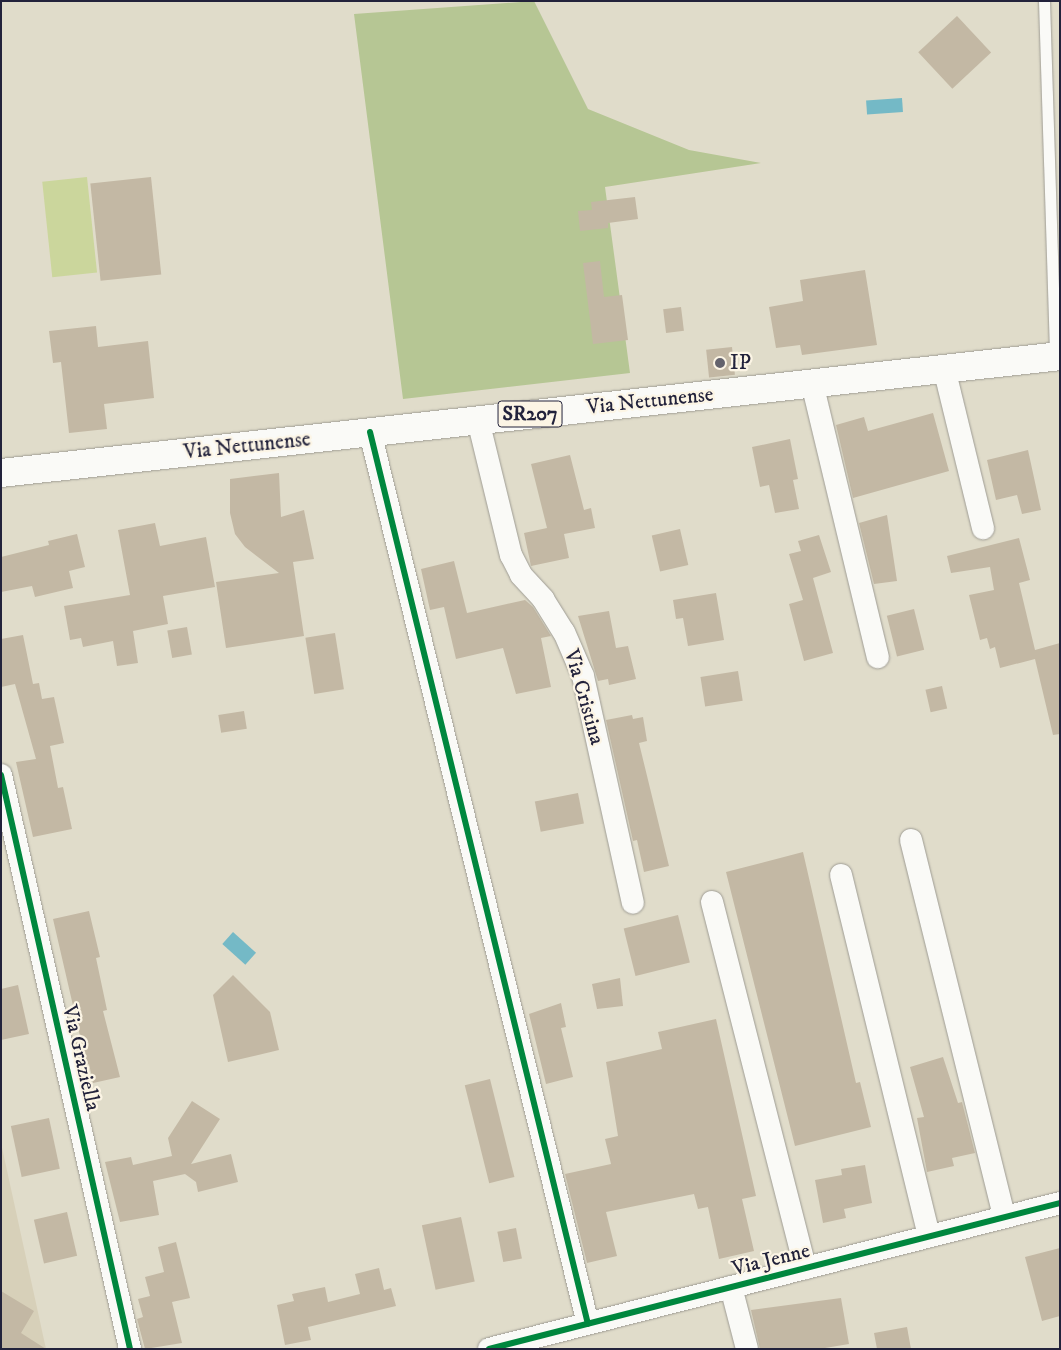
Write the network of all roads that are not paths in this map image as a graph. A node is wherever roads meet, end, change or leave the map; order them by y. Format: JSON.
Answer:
{"nodes":[{"id":1,"x":1044,"y":1,"type":"edge"},
{"id":2,"x":1057,"y":356,"type":"edge"},
{"id":3,"x":944,"y":368,"type":"junction"},
{"id":4,"x":812,"y":383,"type":"junction"},
{"id":5,"x":478,"y":420,"type":"junction"},
{"id":6,"x":370,"y":432,"type":"junction"},
{"id":7,"x":1,"y":473,"type":"edge"},
{"id":8,"x":983,"y":528,"type":"dead end"},
{"id":9,"x":878,"y":657,"type":"dead end"},
{"id":10,"x":1,"y":775,"type":"edge"},
{"id":11,"x":910,"y":840,"type":"dead end"},
{"id":12,"x":840,"y":875,"type":"dead end"},
{"id":13,"x":712,"y":902,"type":"dead end"},
{"id":14,"x":633,"y":903,"type":"dead end"},
{"id":15,"x":1060,"y":1203,"type":"edge"},
{"id":16,"x":1004,"y":1217,"type":"junction"},
{"id":17,"x":929,"y":1236,"type":"junction"},
{"id":18,"x":805,"y":1268,"type":"junction"},
{"id":19,"x":731,"y":1287,"type":"junction"},
{"id":20,"x":588,"y":1324,"type":"junction"},
{"id":21,"x":130,"y":1349,"type":"edge"},
{"id":22,"x":490,"y":1349,"type":"edge"},
{"id":23,"x":747,"y":1349,"type":"edge"}],
"edges":[{"from":1,"to":2,"type":"lane"},
{"from":2,"to":3,"type":"main road","name":"Via Nettunense","number":"SR207"},
{"from":3,"to":4,"type":"main road","name":"Via Nettunense","number":"SR207"},
{"from":3,"to":8,"type":"street"},
{"from":4,"to":5,"type":"main road","name":"Via Nettunense","number":"SR207"},
{"from":4,"to":9,"type":"street"},
{"from":5,"to":6,"type":"main road","name":"Via Nettunense","number":"SR207"},
{"from":5,"to":14,"type":"street","name":"Via Cristina"},
{"from":6,"to":7,"type":"main road","name":"Via Nettunense","number":"SR207"},
{"from":6,"to":20,"type":"street"},
{"from":10,"to":21,"type":"street","name":"Via Graziella"},
{"from":11,"to":16,"type":"street"},
{"from":12,"to":17,"type":"street"},
{"from":13,"to":18,"type":"street"},
{"from":15,"to":16,"type":"street","name":"Via Jenne"},
{"from":16,"to":17,"type":"street","name":"Via Jenne"},
{"from":17,"to":18,"type":"street","name":"Via Jenne"},
{"from":18,"to":19,"type":"street","name":"Via Jenne"},
{"from":19,"to":20,"type":"street","name":"Via Jenne"},
{"from":19,"to":23,"type":"street"},
{"from":20,"to":22,"type":"street","name":"Via Jenne"}]}
